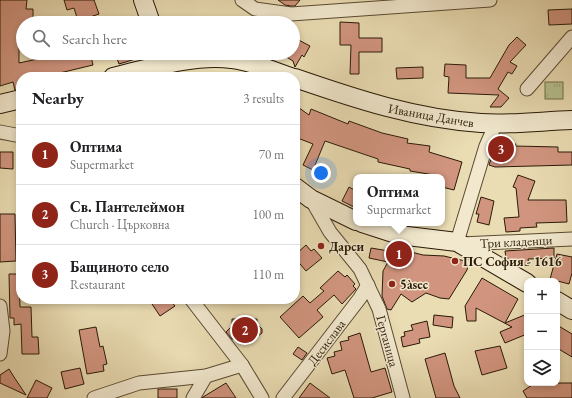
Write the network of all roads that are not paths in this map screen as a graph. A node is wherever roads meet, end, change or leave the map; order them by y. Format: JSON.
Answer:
{"nodes":[{"id":1,"x":143,"y":0,"type":"edge"},
{"id":2,"x":242,"y":0,"type":"edge"},
{"id":3,"x":490,"y":0,"type":"edge"},
{"id":4,"x":149,"y":16,"type":"edge"},
{"id":5,"x":572,"y":37,"type":"edge"},
{"id":6,"x":194,"y":60,"type":"edge"},
{"id":7,"x":235,"y":60,"type":"edge"},
{"id":8,"x":168,"y":65,"type":"edge"},
{"id":9,"x":136,"y":72,"type":"edge"},
{"id":10,"x":275,"y":72,"type":"edge"},
{"id":11,"x":300,"y":80,"type":"edge"},
{"id":12,"x":527,"y":89,"type":"dead end"},
{"id":13,"x":16,"y":100,"type":"edge"},
{"id":14,"x":0,"y":104,"type":"edge"},
{"id":15,"x":572,"y":120,"type":"edge"},
{"id":16,"x":496,"y":123,"type":"junction"},
{"id":17,"x":0,"y":132,"type":"edge"},
{"id":18,"x":16,"y":135,"type":"edge"},
{"id":19,"x":300,"y":191,"type":"edge"},
{"id":20,"x":311,"y":199,"type":"junction"},
{"id":21,"x":353,"y":220,"type":"edge"},
{"id":22,"x":371,"y":226,"type":"edge"},
{"id":23,"x":572,"y":238,"type":"edge"},
{"id":24,"x":459,"y":243,"type":"junction"},
{"id":25,"x":524,"y":281,"type":"edge"},
{"id":26,"x":368,"y":285,"type":"junction"},
{"id":27,"x":560,"y":303,"type":"edge"},
{"id":28,"x":195,"y":304,"type":"edge"},
{"id":29,"x":0,"y":306,"type":"edge"},
{"id":30,"x":572,"y":310,"type":"edge"},
{"id":31,"x":0,"y":354,"type":"edge"},
{"id":32,"x":242,"y":365,"type":"junction"},
{"id":33,"x":206,"y":376,"type":"junction"},
{"id":34,"x":94,"y":398,"type":"edge"},
{"id":35,"x":193,"y":398,"type":"edge"},
{"id":36,"x":262,"y":398,"type":"edge"},
{"id":37,"x":283,"y":398,"type":"edge"},
{"id":38,"x":403,"y":398,"type":"edge"}],
"edges":[{"from":1,"to":4,"type":"main road"},
{"from":2,"to":3,"type":"street"},
{"from":5,"to":12,"type":"street"},
{"from":6,"to":8,"type":"main road"},
{"from":7,"to":10,"type":"main road"},
{"from":8,"to":9,"type":"main road"},
{"from":11,"to":16,"type":"main road","name":"Иваница Данчев"},
{"from":13,"to":14,"type":"main road"},
{"from":15,"to":16,"type":"main road","name":"Иваница Данчев"},
{"from":16,"to":24,"type":"street"},
{"from":17,"to":18,"type":"street"},
{"from":19,"to":20,"type":"main road"},
{"from":20,"to":21,"type":"main road"},
{"from":20,"to":26,"type":"street","name":"Герганица"},
{"from":22,"to":24,"type":"main road"},
{"from":23,"to":24,"type":"street","name":"Три кладенци"},
{"from":24,"to":25,"type":"main road"},
{"from":26,"to":37,"type":"street","name":"Десислава"},
{"from":26,"to":38,"type":"street","name":"Герганица"},
{"from":27,"to":30,"type":"main road"},
{"from":28,"to":32,"type":"street"},
{"from":29,"to":31,"type":"street"},
{"from":32,"to":33,"type":"street"},
{"from":32,"to":36,"type":"street"},
{"from":33,"to":34,"type":"street"},
{"from":33,"to":35,"type":"street"}]}
